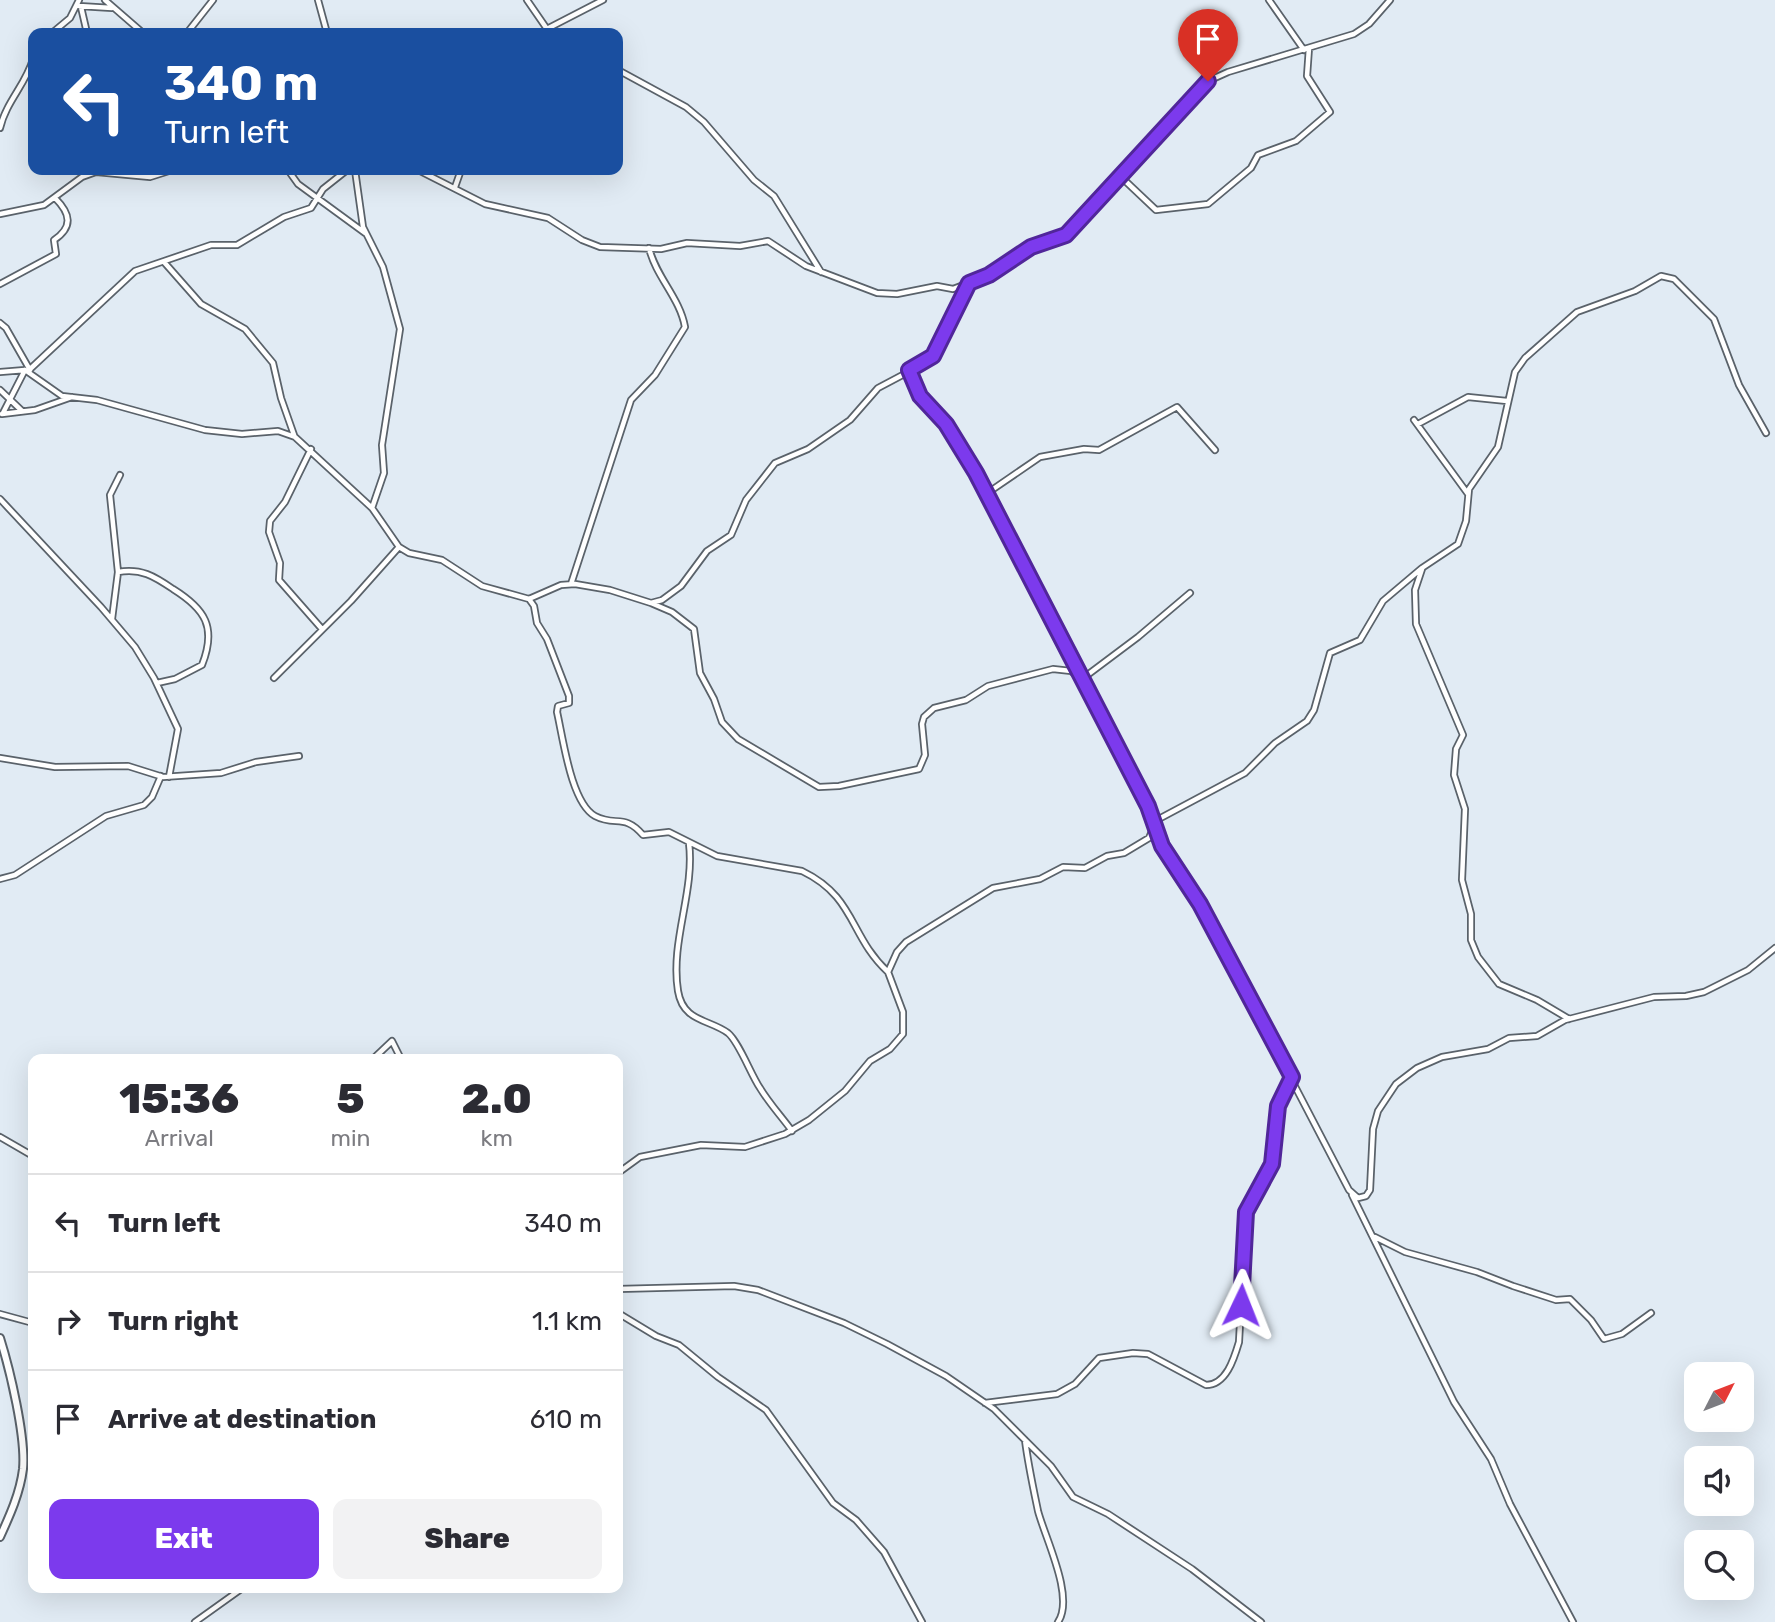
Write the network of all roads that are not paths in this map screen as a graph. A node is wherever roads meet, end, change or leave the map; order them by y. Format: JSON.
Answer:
{"nodes":[{"id":1,"x":105,"y":0,"type":"edge"},
{"id":2,"x":318,"y":0,"type":"edge"},
{"id":3,"x":527,"y":0,"type":"edge"},
{"id":4,"x":603,"y":0,"type":"edge"},
{"id":5,"x":1269,"y":0,"type":"edge"},
{"id":6,"x":1390,"y":0,"type":"edge"},
{"id":7,"x":214,"y":1,"type":"edge"},
{"id":8,"x":80,"y":4,"type":"edge"},
{"id":9,"x":112,"y":8,"type":"junction"},
{"id":10,"x":57,"y":28,"type":"edge"},
{"id":11,"x":86,"y":28,"type":"edge"},
{"id":12,"x":137,"y":28,"type":"edge"},
{"id":13,"x":191,"y":28,"type":"edge"},
{"id":14,"x":326,"y":28,"type":"edge"},
{"id":15,"x":548,"y":28,"type":"joint"},
{"id":16,"x":1306,"y":49,"type":"junction"},
{"id":17,"x":623,"y":74,"type":"edge"},
{"id":18,"x":28,"y":76,"type":"edge"},
{"id":19,"x":0,"y":128,"type":"edge"},
{"id":20,"x":88,"y":175,"type":"edge"},
{"id":21,"x":123,"y":175,"type":"edge"},
{"id":22,"x":156,"y":175,"type":"edge"},
{"id":23,"x":292,"y":175,"type":"edge"},
{"id":24,"x":340,"y":175,"type":"edge"},
{"id":25,"x":356,"y":175,"type":"edge"},
{"id":26,"x":429,"y":175,"type":"edge"},
{"id":27,"x":459,"y":175,"type":"edge"},
{"id":28,"x":1119,"y":175,"type":"junction"},
{"id":29,"x":132,"y":176,"type":"joint"},
{"id":30,"x":455,"y":187,"type":"junction"},
{"id":31,"x":55,"y":198,"type":"junction"},
{"id":32,"x":318,"y":199,"type":"junction"},
{"id":33,"x":0,"y":214,"type":"edge"},
{"id":34,"x":366,"y":234,"type":"junction"},
{"id":35,"x":649,"y":248,"type":"junction"},
{"id":36,"x":164,"y":262,"type":"junction"},
{"id":37,"x":821,"y":273,"type":"junction"},
{"id":38,"x":969,"y":283,"type":"junction"},
{"id":39,"x":0,"y":284,"type":"edge"},
{"id":40,"x":0,"y":323,"type":"edge"},
{"id":41,"x":28,"y":370,"type":"junction"},
{"id":42,"x":909,"y":370,"type":"junction"},
{"id":43,"x":0,"y":372,"type":"edge"},
{"id":44,"x":0,"y":390,"type":"edge"},
{"id":45,"x":73,"y":397,"type":"junction"},
{"id":46,"x":10,"y":400,"type":"junction"},
{"id":47,"x":1507,"y":401,"type":"junction"},
{"id":48,"x":23,"y":411,"type":"junction"},
{"id":49,"x":1,"y":415,"type":"edge"},
{"id":50,"x":1766,"y":433,"type":"dead end"},
{"id":51,"x":295,"y":437,"type":"junction"},
{"id":52,"x":311,"y":449,"type":"junction"},
{"id":53,"x":1216,"y":450,"type":"dead end"},
{"id":54,"x":120,"y":475,"type":"dead end"},
{"id":55,"x":986,"y":494,"type":"junction"},
{"id":56,"x":1468,"y":494,"type":"junction"},
{"id":57,"x":0,"y":499,"type":"edge"},
{"id":58,"x":372,"y":508,"type":"junction"},
{"id":59,"x":399,"y":547,"type":"junction"},
{"id":60,"x":1422,"y":568,"type":"junction"},
{"id":61,"x":118,"y":572,"type":"junction"},
{"id":62,"x":571,"y":583,"type":"junction"},
{"id":63,"x":1190,"y":593,"type":"dead end"},
{"id":64,"x":529,"y":599,"type":"junction"},
{"id":65,"x":651,"y":603,"type":"junction"},
{"id":66,"x":112,"y":620,"type":"junction"},
{"id":67,"x":322,"y":629,"type":"junction"},
{"id":68,"x":274,"y":678,"type":"dead end"},
{"id":69,"x":1080,"y":678,"type":"junction"},
{"id":70,"x":157,"y":683,"type":"junction"},
{"id":71,"x":299,"y":756,"type":"dead end"},
{"id":72,"x":0,"y":758,"type":"edge"},
{"id":73,"x":161,"y":776,"type":"junction"},
{"id":74,"x":169,"y":777,"type":"junction"},
{"id":75,"x":1155,"y":822,"type":"junction"},
{"id":76,"x":689,"y":842,"type":"junction"},
{"id":77,"x":0,"y":879,"type":"edge"},
{"id":78,"x":1775,"y":948,"type":"edge"},
{"id":79,"x":888,"y":972,"type":"junction"},
{"id":80,"x":1570,"y":1019,"type":"junction"},
{"id":81,"x":378,"y":1054,"type":"edge"},
{"id":82,"x":398,"y":1054,"type":"edge"},
{"id":83,"x":1292,"y":1077,"type":"junction"},
{"id":84,"x":792,"y":1131,"type":"junction"},
{"id":85,"x":0,"y":1137,"type":"edge"},
{"id":86,"x":28,"y":1153,"type":"edge"},
{"id":87,"x":623,"y":1169,"type":"edge"},
{"id":88,"x":1350,"y":1192,"type":"junction"},
{"id":89,"x":1374,"y":1236,"type":"junction"},
{"id":90,"x":623,"y":1289,"type":"edge"},
{"id":91,"x":1651,"y":1313,"type":"dead end"},
{"id":92,"x":0,"y":1314,"type":"edge"},
{"id":93,"x":623,"y":1316,"type":"edge"},
{"id":94,"x":28,"y":1322,"type":"edge"},
{"id":95,"x":0,"y":1338,"type":"edge"},
{"id":96,"x":985,"y":1402,"type":"junction"},
{"id":97,"x":1025,"y":1439,"type":"junction"},
{"id":98,"x":0,"y":1537,"type":"edge"},
{"id":99,"x":236,"y":1593,"type":"edge"},
{"id":100,"x":195,"y":1622,"type":"edge"},
{"id":101,"x":922,"y":1622,"type":"edge"},
{"id":102,"x":1058,"y":1622,"type":"edge"},
{"id":103,"x":1261,"y":1622,"type":"edge"},
{"id":104,"x":1573,"y":1622,"type":"edge"}],
"edges":[{"from":1,"to":9,"type":"street"},
{"from":2,"to":14,"type":"street"},
{"from":3,"to":15,"type":"street"},
{"from":4,"to":15,"type":"street"},
{"from":5,"to":16,"type":"street"},
{"from":6,"to":16,"type":"street"},
{"from":7,"to":13,"type":"street"},
{"from":8,"to":9,"type":"street"},
{"from":8,"to":10,"type":"street"},
{"from":8,"to":11,"type":"street"},
{"from":9,"to":12,"type":"street"},
{"from":16,"to":28,"type":"street"},
{"from":16,"to":28,"type":"street"},
{"from":17,"to":37,"type":"street"},
{"from":18,"to":19,"type":"street"},
{"from":20,"to":31,"type":"street"},
{"from":21,"to":29,"type":"street"},
{"from":22,"to":29,"type":"street"},
{"from":23,"to":32,"type":"street"},
{"from":24,"to":32,"type":"street"},
{"from":25,"to":34,"type":"street"},
{"from":26,"to":30,"type":"street"},
{"from":27,"to":30,"type":"street"},
{"from":28,"to":38,"type":"street"},
{"from":30,"to":35,"type":"street"},
{"from":31,"to":33,"type":"street"},
{"from":31,"to":39,"type":"street"},
{"from":32,"to":34,"type":"street"},
{"from":32,"to":36,"type":"street"},
{"from":34,"to":58,"type":"street"},
{"from":35,"to":37,"type":"street"},
{"from":35,"to":62,"type":"street"},
{"from":36,"to":41,"type":"street"},
{"from":36,"to":51,"type":"street"},
{"from":37,"to":38,"type":"street"},
{"from":38,"to":42,"type":"street"},
{"from":40,"to":41,"type":"street"},
{"from":41,"to":43,"type":"street"},
{"from":41,"to":45,"type":"street"},
{"from":41,"to":46,"type":"street"},
{"from":42,"to":55,"type":"street"},
{"from":42,"to":65,"type":"street"},
{"from":44,"to":46,"type":"street"},
{"from":45,"to":48,"type":"street"},
{"from":45,"to":51,"type":"street"},
{"from":46,"to":48,"type":"street"},
{"from":46,"to":49,"type":"street"},
{"from":47,"to":50,"type":"street"},
{"from":47,"to":56,"type":"street"},
{"from":47,"to":56,"type":"street"},
{"from":48,"to":49,"type":"street"},
{"from":51,"to":52,"type":"street"},
{"from":52,"to":58,"type":"street"},
{"from":52,"to":67,"type":"street"},
{"from":53,"to":55,"type":"street"},
{"from":54,"to":61,"type":"street"},
{"from":55,"to":69,"type":"street"},
{"from":56,"to":60,"type":"street"},
{"from":57,"to":66,"type":"street"},
{"from":58,"to":59,"type":"street"},
{"from":59,"to":64,"type":"street"},
{"from":59,"to":67,"type":"street"},
{"from":60,"to":75,"type":"street"},
{"from":60,"to":80,"type":"street"},
{"from":61,"to":66,"type":"street"},
{"from":61,"to":70,"type":"street"},
{"from":62,"to":64,"type":"street"},
{"from":62,"to":65,"type":"street"},
{"from":63,"to":69,"type":"street"},
{"from":64,"to":76,"type":"street"},
{"from":65,"to":69,"type":"street"},
{"from":66,"to":70,"type":"street"},
{"from":67,"to":68,"type":"street"},
{"from":69,"to":75,"type":"street"},
{"from":70,"to":74,"type":"street"},
{"from":71,"to":74,"type":"street"},
{"from":72,"to":73,"type":"street"},
{"from":73,"to":74,"type":"street"},
{"from":73,"to":77,"type":"street"},
{"from":75,"to":79,"type":"street"},
{"from":75,"to":83,"type":"street"},
{"from":76,"to":79,"type":"street"},
{"from":76,"to":84,"type":"street"},
{"from":78,"to":80,"type":"street"},
{"from":79,"to":84,"type":"street"},
{"from":80,"to":88,"type":"street"},
{"from":81,"to":82,"type":"street"},
{"from":83,"to":88,"type":"street"},
{"from":83,"to":96,"type":"street"},
{"from":84,"to":87,"type":"street"},
{"from":85,"to":86,"type":"street"},
{"from":88,"to":89,"type":"street"},
{"from":89,"to":91,"type":"street"},
{"from":89,"to":104,"type":"street"},
{"from":90,"to":96,"type":"street"},
{"from":92,"to":94,"type":"street"},
{"from":93,"to":101,"type":"street"},
{"from":95,"to":98,"type":"street"},
{"from":96,"to":97,"type":"street"},
{"from":97,"to":102,"type":"street"},
{"from":97,"to":103,"type":"street"},
{"from":99,"to":100,"type":"street"}]}
